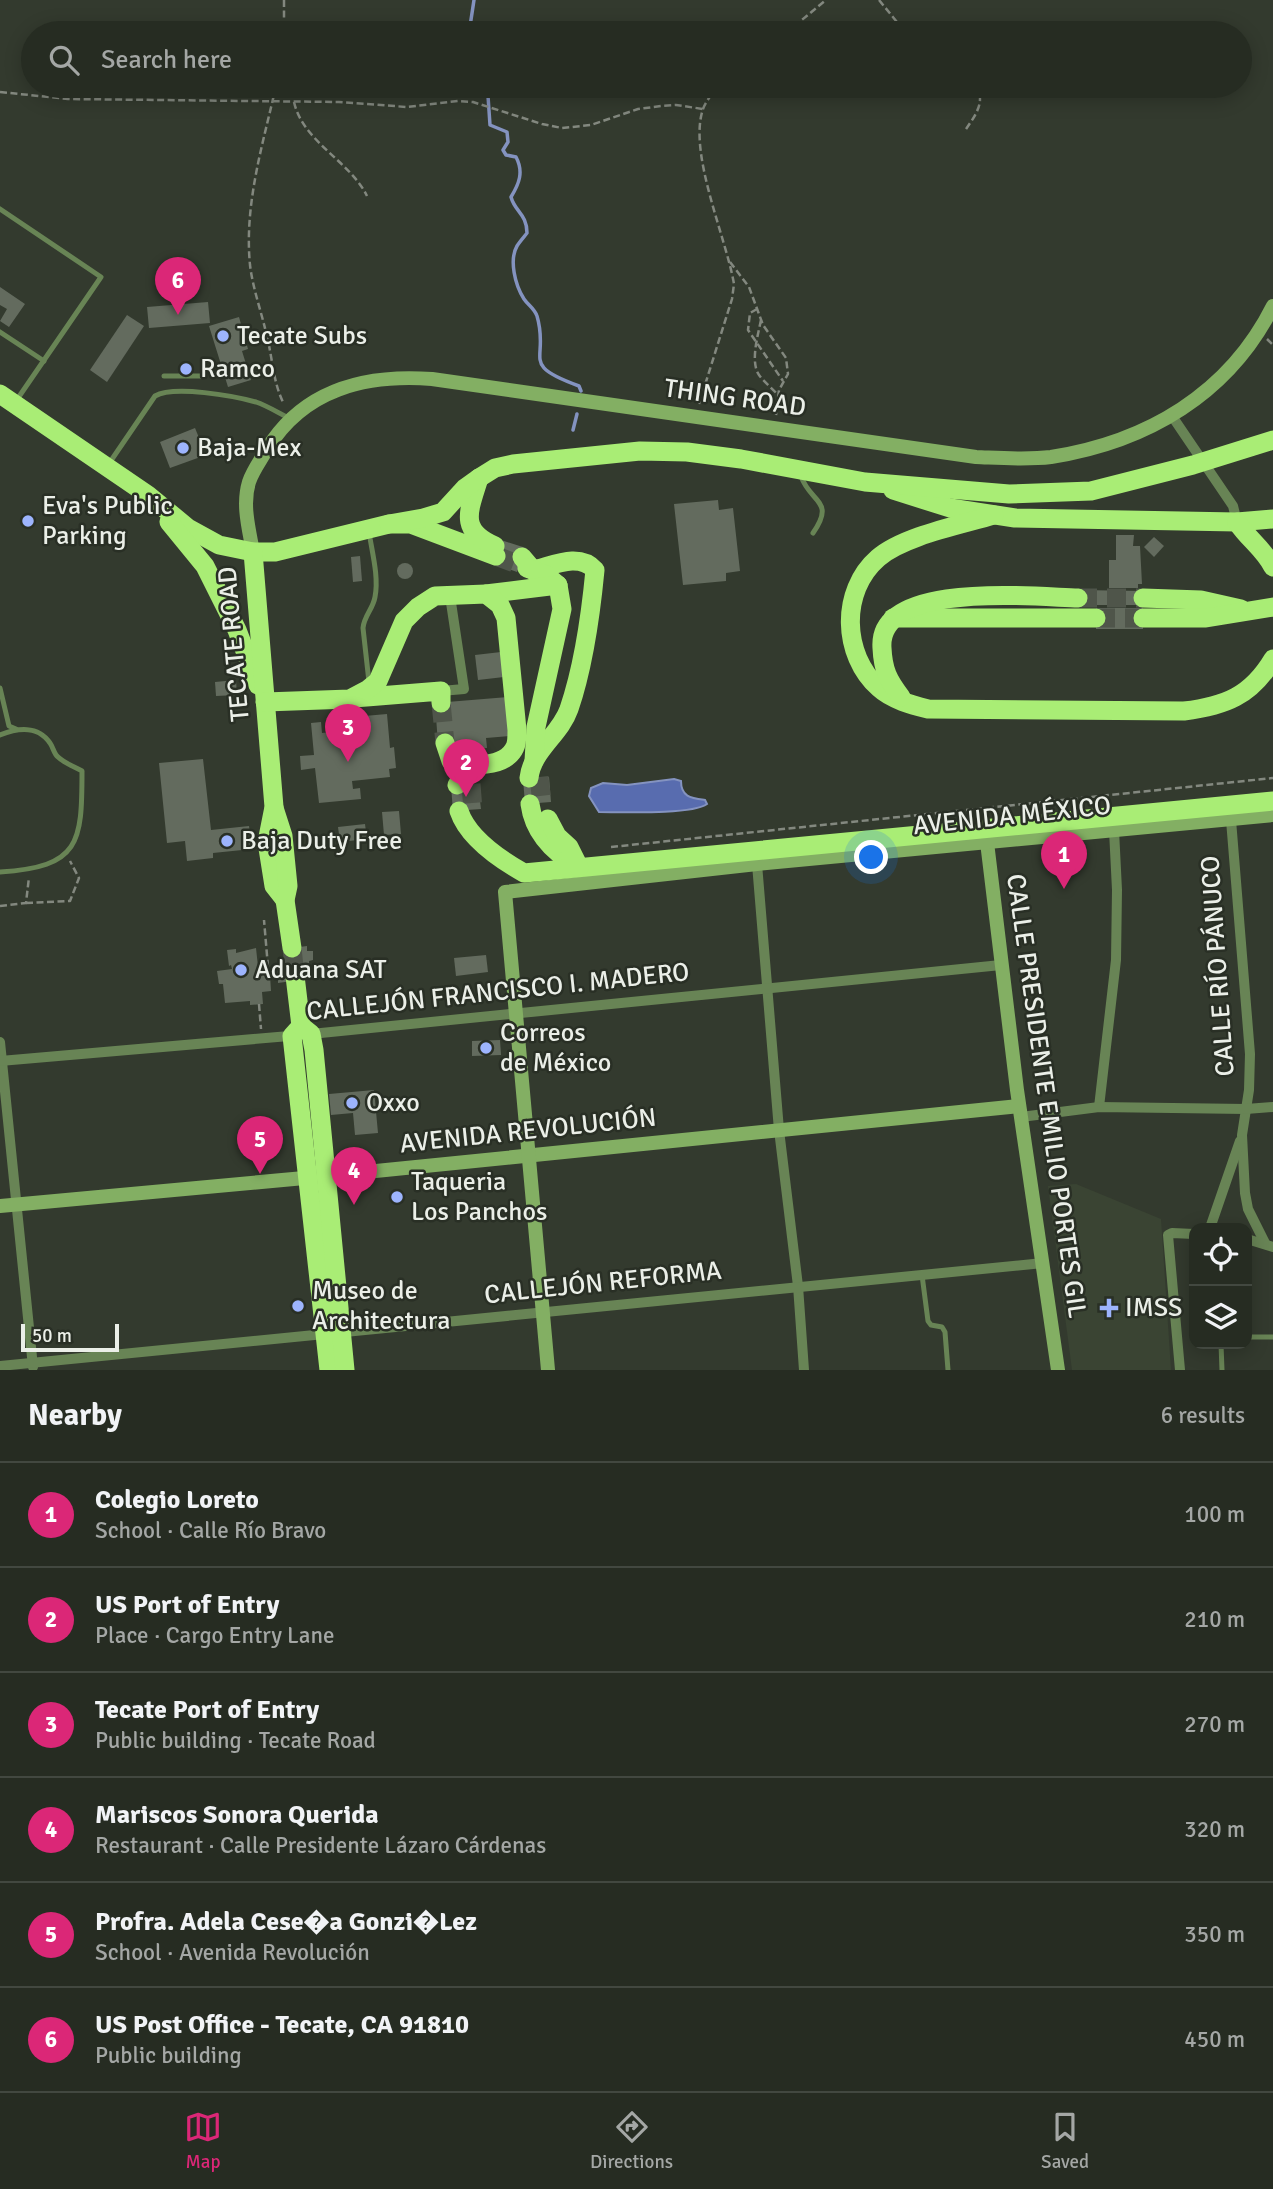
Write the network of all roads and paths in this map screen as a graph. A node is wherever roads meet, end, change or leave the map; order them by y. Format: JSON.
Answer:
{"nodes":[{"id":1,"x":284,"y":0,"type":"edge"},
{"id":2,"x":826,"y":0,"type":"edge"},
{"id":3,"x":879,"y":0,"type":"edge"},
{"id":4,"x":284,"y":21,"type":"edge"},
{"id":5,"x":801,"y":21,"type":"edge"},
{"id":6,"x":896,"y":21,"type":"edge"},
{"id":7,"x":0,"y":92,"type":"edge"},
{"id":8,"x":21,"y":94,"type":"edge"},
{"id":9,"x":58,"y":98,"type":"edge"},
{"id":10,"x":274,"y":98,"type":"edge"},
{"id":11,"x":710,"y":98,"type":"edge"},
{"id":12,"x":980,"y":98,"type":"edge"},
{"id":13,"x":294,"y":102,"type":"junction"},
{"id":14,"x":273,"y":103,"type":"junction"},
{"id":15,"x":704,"y":109,"type":"junction"},
{"id":16,"x":966,"y":129,"type":"dead end"},
{"id":17,"x":368,"y":196,"type":"dead end"},
{"id":18,"x":0,"y":209,"type":"edge"},
{"id":19,"x":729,"y":261,"type":"junction"},
{"id":20,"x":1273,"y":306,"type":"edge"},
{"id":21,"x":757,"y":309,"type":"junction"},
{"id":22,"x":761,"y":319,"type":"junction"},
{"id":23,"x":0,"y":332,"type":"edge"},
{"id":24,"x":757,"y":343,"type":"junction"},
{"id":25,"x":44,"y":361,"type":"junction"},
{"id":26,"x":164,"y":376,"type":"dead end"},
{"id":27,"x":201,"y":376,"type":"dead end"},
{"id":28,"x":783,"y":381,"type":"junction"},
{"id":29,"x":778,"y":395,"type":"junction"},
{"id":30,"x":7,"y":399,"type":"edge"},
{"id":31,"x":1172,"y":416,"type":"junction"},
{"id":32,"x":694,"y":417,"type":"junction"},
{"id":33,"x":291,"y":420,"type":"junction"},
{"id":34,"x":775,"y":429,"type":"junction"},
{"id":35,"x":1273,"y":440,"type":"edge"},
{"id":36,"x":1202,"y":463,"type":"junction"},
{"id":37,"x":107,"y":467,"type":"junction"},
{"id":38,"x":801,"y":470,"type":"junction"},
{"id":39,"x":479,"y":478,"type":"junction"},
{"id":40,"x":866,"y":482,"type":"junction"},
{"id":41,"x":148,"y":495,"type":"junction"},
{"id":42,"x":994,"y":515,"type":"junction"},
{"id":43,"x":1273,"y":519,"type":"edge"},
{"id":44,"x":1237,"y":522,"type":"junction"},
{"id":45,"x":389,"y":524,"type":"junction"},
{"id":46,"x":368,"y":528,"type":"junction"},
{"id":47,"x":813,"y":533,"type":"dead end"},
{"id":48,"x":253,"y":552,"type":"junction"},
{"id":49,"x":1273,"y":567,"type":"edge"},
{"id":50,"x":558,"y":585,"type":"junction"},
{"id":51,"x":486,"y":594,"type":"junction"},
{"id":52,"x":450,"y":596,"type":"junction"},
{"id":53,"x":1078,"y":598,"type":"tunnel mouth"},
{"id":54,"x":1273,"y":607,"type":"edge"},
{"id":55,"x":1143,"y":608,"type":"tunnel mouth"},
{"id":56,"x":892,"y":618,"type":"junction"},
{"id":57,"x":1096,"y":618,"type":"tunnel mouth"},
{"id":58,"x":1273,"y":659,"type":"edge"},
{"id":59,"x":0,"y":688,"type":"edge"},
{"id":60,"x":370,"y":688,"type":"junction"},
{"id":61,"x":441,"y":697,"type":"joint"},
{"id":62,"x":349,"y":698,"type":"junction"},
{"id":63,"x":265,"y":702,"type":"junction"},
{"id":64,"x":906,"y":703,"type":"junction"},
{"id":65,"x":16,"y":729,"type":"junction"},
{"id":66,"x":0,"y":735,"type":"edge"},
{"id":67,"x":445,"y":743,"type":"tunnel mouth"},
{"id":68,"x":1273,"y":778,"type":"edge"},
{"id":69,"x":1273,"y":801,"type":"edge"},
{"id":70,"x":536,"y":803,"type":"tunnel mouth"},
{"id":71,"x":466,"y":810,"type":"tunnel mouth"},
{"id":72,"x":1273,"y":815,"type":"edge"},
{"id":73,"x":1231,"y":820,"type":"junction"},
{"id":74,"x":1114,"y":830,"type":"junction"},
{"id":75,"x":987,"y":836,"type":"junction"},
{"id":76,"x":611,"y":847,"type":"dead end"},
{"id":77,"x":66,"y":855,"type":"junction"},
{"id":78,"x":757,"y":864,"type":"junction"},
{"id":79,"x":579,"y":867,"type":"junction"},
{"id":80,"x":29,"y":870,"type":"junction"},
{"id":81,"x":0,"y":872,"type":"edge"},
{"id":82,"x":26,"y":903,"type":"junction"},
{"id":83,"x":0,"y":906,"type":"edge"},
{"id":84,"x":264,"y":920,"type":"dead end"},
{"id":85,"x":292,"y":948,"type":"tunnel mouth"},
{"id":86,"x":1001,"y":965,"type":"junction"},
{"id":87,"x":263,"y":976,"type":"dead end"},
{"id":88,"x":295,"y":976,"type":"tunnel mouth"},
{"id":89,"x":767,"y":987,"type":"junction"},
{"id":90,"x":259,"y":1004,"type":"dead end"},
{"id":91,"x":514,"y":1013,"type":"junction"},
{"id":92,"x":301,"y":1032,"type":"junction"},
{"id":93,"x":262,"y":1038,"type":"junction"},
{"id":94,"x":0,"y":1042,"type":"edge"},
{"id":95,"x":1,"y":1061,"type":"edge"},
{"id":96,"x":1099,"y":1107,"type":"junction"},
{"id":97,"x":1273,"y":1107,"type":"edge"},
{"id":98,"x":1246,"y":1109,"type":"junction"},
{"id":99,"x":1020,"y":1111,"type":"junction"},
{"id":100,"x":779,"y":1130,"type":"junction"},
{"id":101,"x":1242,"y":1135,"type":"junction"},
{"id":102,"x":527,"y":1154,"type":"junction"},
{"id":103,"x":317,"y":1177,"type":"junction"},
{"id":104,"x":16,"y":1205,"type":"junction"},
{"id":105,"x":0,"y":1206,"type":"edge"},
{"id":106,"x":1212,"y":1223,"type":"edge"},
{"id":107,"x":1189,"y":1234,"type":"edge"},
{"id":108,"x":1252,"y":1240,"type":"edge"},
{"id":109,"x":1269,"y":1245,"type":"edge"},
{"id":110,"x":1043,"y":1263,"type":"junction"},
{"id":111,"x":922,"y":1275,"type":"junction"},
{"id":112,"x":798,"y":1286,"type":"junction"},
{"id":113,"x":542,"y":1312,"type":"junction"},
{"id":114,"x":334,"y":1333,"type":"junction"},
{"id":115,"x":1252,"y":1337,"type":"edge"},
{"id":116,"x":1273,"y":1337,"type":"edge"},
{"id":117,"x":1221,"y":1349,"type":"edge"},
{"id":118,"x":0,"y":1366,"type":"edge"},
{"id":119,"x":33,"y":1366,"type":"edge"},
{"id":120,"x":330,"y":1370,"type":"edge"},
{"id":121,"x":345,"y":1370,"type":"edge"},
{"id":122,"x":548,"y":1370,"type":"edge"},
{"id":123,"x":804,"y":1370,"type":"edge"},
{"id":124,"x":948,"y":1370,"type":"edge"},
{"id":125,"x":1058,"y":1370,"type":"edge"},
{"id":126,"x":1180,"y":1370,"type":"edge"},
{"id":127,"x":1222,"y":1370,"type":"edge"}],
"edges":[{"from":1,"to":4,"type":"path"},
{"from":2,"to":5,"type":"path"},
{"from":3,"to":6,"type":"path"},
{"from":7,"to":8,"type":"path"},
{"from":9,"to":14,"type":"path"},
{"from":10,"to":14,"type":"path"},
{"from":11,"to":15,"type":"path"},
{"from":12,"to":16,"type":"path"},
{"from":13,"to":14,"type":"path"},
{"from":13,"to":15,"type":"path"},
{"from":13,"to":17,"type":"path"},
{"from":14,"to":33,"type":"path"},
{"from":15,"to":19,"type":"path"},
{"from":18,"to":25,"type":"lane"},
{"from":19,"to":21,"type":"path"},
{"from":19,"to":32,"type":"path"},
{"from":20,"to":31,"type":"street","name":"THING ROAD"},
{"from":21,"to":22,"type":"path"},
{"from":21,"to":24,"type":"path"},
{"from":22,"to":24,"type":"path"},
{"from":22,"to":28,"type":"path"},
{"from":23,"to":25,"type":"lane"},
{"from":24,"to":28,"type":"path"},
{"from":24,"to":29,"type":"path"},
{"from":25,"to":30,"type":"lane"},
{"from":26,"to":27,"type":"lane"},
{"from":28,"to":29,"type":"path"},
{"from":29,"to":34,"type":"path"},
{"from":30,"to":37,"type":"highway","name":"TECATE ROAD"},
{"from":31,"to":34,"type":"street","name":"THING ROAD"},
{"from":31,"to":36,"type":"street"},
{"from":32,"to":33,"type":"street","name":"THING ROAD"},
{"from":32,"to":34,"type":"street","name":"THING ROAD"},
{"from":33,"to":37,"type":"lane"},
{"from":33,"to":48,"type":"street","name":"THING ROAD"},
{"from":35,"to":36,"type":"highway"},
{"from":36,"to":40,"type":"highway"},
{"from":36,"to":44,"type":"street"},
{"from":37,"to":41,"type":"highway","name":"TECATE ROAD"},
{"from":38,"to":39,"type":"highway"},
{"from":38,"to":40,"type":"highway"},
{"from":38,"to":47,"type":"lane"},
{"from":39,"to":45,"type":"highway"},
{"from":39,"to":45,"type":"highway"},
{"from":40,"to":42,"type":"highway"},
{"from":41,"to":48,"type":"highway","name":"TECATE ROAD"},
{"from":41,"to":63,"type":"highway"},
{"from":42,"to":44,"type":"highway"},
{"from":42,"to":64,"type":"highway"},
{"from":43,"to":44,"type":"highway"},
{"from":44,"to":49,"type":"highway"},
{"from":45,"to":46,"type":"highway"},
{"from":46,"to":48,"type":"highway"},
{"from":46,"to":60,"type":"lane"},
{"from":48,"to":63,"type":"highway","name":"TECATE ROAD"},
{"from":50,"to":50,"type":"highway"},
{"from":50,"to":51,"type":"highway"},
{"from":51,"to":52,"type":"highway"},
{"from":51,"to":67,"type":"highway"},
{"from":52,"to":60,"type":"highway"},
{"from":52,"to":61,"type":"street"},
{"from":53,"to":56,"type":"highway"},
{"from":54,"to":55,"type":"highway"},
{"from":56,"to":57,"type":"highway"},
{"from":56,"to":64,"type":"highway"},
{"from":58,"to":64,"type":"highway"},
{"from":59,"to":65,"type":"lane"},
{"from":60,"to":62,"type":"highway"},
{"from":61,"to":62,"type":"highway"},
{"from":62,"to":63,"type":"highway"},
{"from":63,"to":85,"type":"highway","name":"TECATE ROAD"},
{"from":65,"to":66,"type":"lane"},
{"from":65,"to":77,"type":"lane"},
{"from":68,"to":76,"type":"path"},
{"from":69,"to":75,"type":"highway"},
{"from":70,"to":79,"type":"highway"},
{"from":71,"to":79,"type":"highway"},
{"from":72,"to":73,"type":"street","name":"AVENIDA MÉXICO"},
{"from":73,"to":74,"type":"street","name":"AVENIDA MÉXICO"},
{"from":73,"to":98,"type":"street","name":"CALLE RÍO PÁNUCO"},
{"from":74,"to":75,"type":"street","name":"AVENIDA MÉXICO"},
{"from":74,"to":96,"type":"street"},
{"from":75,"to":78,"type":"street","name":"AVENIDA MÉXICO"},
{"from":75,"to":79,"type":"highway"},
{"from":75,"to":86,"type":"street","name":"CALLE PRESIDENTE EMILIO PORTES GIL"},
{"from":77,"to":80,"type":"lane"},
{"from":77,"to":82,"type":"path"},
{"from":78,"to":89,"type":"street"},
{"from":78,"to":91,"type":"street","name":"AVENIDA MÉXICO"},
{"from":80,"to":81,"type":"lane"},
{"from":80,"to":82,"type":"path"},
{"from":82,"to":83,"type":"path"},
{"from":84,"to":87,"type":"path"},
{"from":86,"to":89,"type":"street","name":"CALLEJÓN FRANCISCO I. MADERO"},
{"from":86,"to":99,"type":"street","name":"CALLE PRESIDENTE EMILIO PORTES GIL"},
{"from":88,"to":92,"type":"highway"},
{"from":89,"to":91,"type":"street","name":"CALLEJÓN FRANCISCO I. MADERO"},
{"from":89,"to":100,"type":"street"},
{"from":90,"to":93,"type":"path"},
{"from":91,"to":92,"type":"street","name":"CALLEJÓN FRANCISCO I. MADERO"},
{"from":91,"to":102,"type":"street"},
{"from":92,"to":93,"type":"street","name":"CALLEJÓN FRANCISCO I. MADERO"},
{"from":92,"to":103,"type":"highway"},
{"from":93,"to":95,"type":"street","name":"CALLEJÓN FRANCISCO I. MADERO"},
{"from":94,"to":95,"type":"street"},
{"from":95,"to":104,"type":"street"},
{"from":96,"to":98,"type":"street"},
{"from":96,"to":99,"type":"street"},
{"from":97,"to":98,"type":"street"},
{"from":98,"to":101,"type":"street","name":"CALLE RÍO PÁNUCO"},
{"from":99,"to":100,"type":"street","name":"AVENIDA REVOLUCIÓN"},
{"from":99,"to":110,"type":"street","name":"CALLE PRESIDENTE EMILIO PORTES GIL"},
{"from":100,"to":102,"type":"street","name":"AVENIDA REVOLUCIÓN"},
{"from":100,"to":112,"type":"street"},
{"from":101,"to":106,"type":"street"},
{"from":101,"to":109,"type":"street"},
{"from":102,"to":103,"type":"street","name":"AVENIDA REVOLUCIÓN"},
{"from":102,"to":113,"type":"street"},
{"from":103,"to":104,"type":"street","name":"AVENIDA REVOLUCIÓN"},
{"from":103,"to":114,"type":"highway"},
{"from":104,"to":105,"type":"street","name":"AVENIDA REVOLUCIÓN"},
{"from":104,"to":119,"type":"street"},
{"from":107,"to":126,"type":"street"},
{"from":108,"to":109,"type":"street"},
{"from":110,"to":111,"type":"street","name":"CALLEJÓN REFORMA"},
{"from":110,"to":125,"type":"street","name":"CALLE PRESIDENTE EMILIO PORTES GIL"},
{"from":111,"to":112,"type":"street","name":"CALLEJÓN REFORMA"},
{"from":111,"to":124,"type":"lane"},
{"from":112,"to":113,"type":"street","name":"CALLEJÓN REFORMA"},
{"from":112,"to":123,"type":"street"},
{"from":113,"to":114,"type":"street","name":"CALLEJÓN REFORMA"},
{"from":113,"to":122,"type":"street"},
{"from":114,"to":119,"type":"street","name":"CALLEJÓN REFORMA"},
{"from":114,"to":120,"type":"highway"},
{"from":114,"to":121,"type":"highway"},
{"from":115,"to":116,"type":"lane"},
{"from":117,"to":127,"type":"lane"},
{"from":118,"to":119,"type":"street","name":"CALLEJÓN REFORMA"}]}
